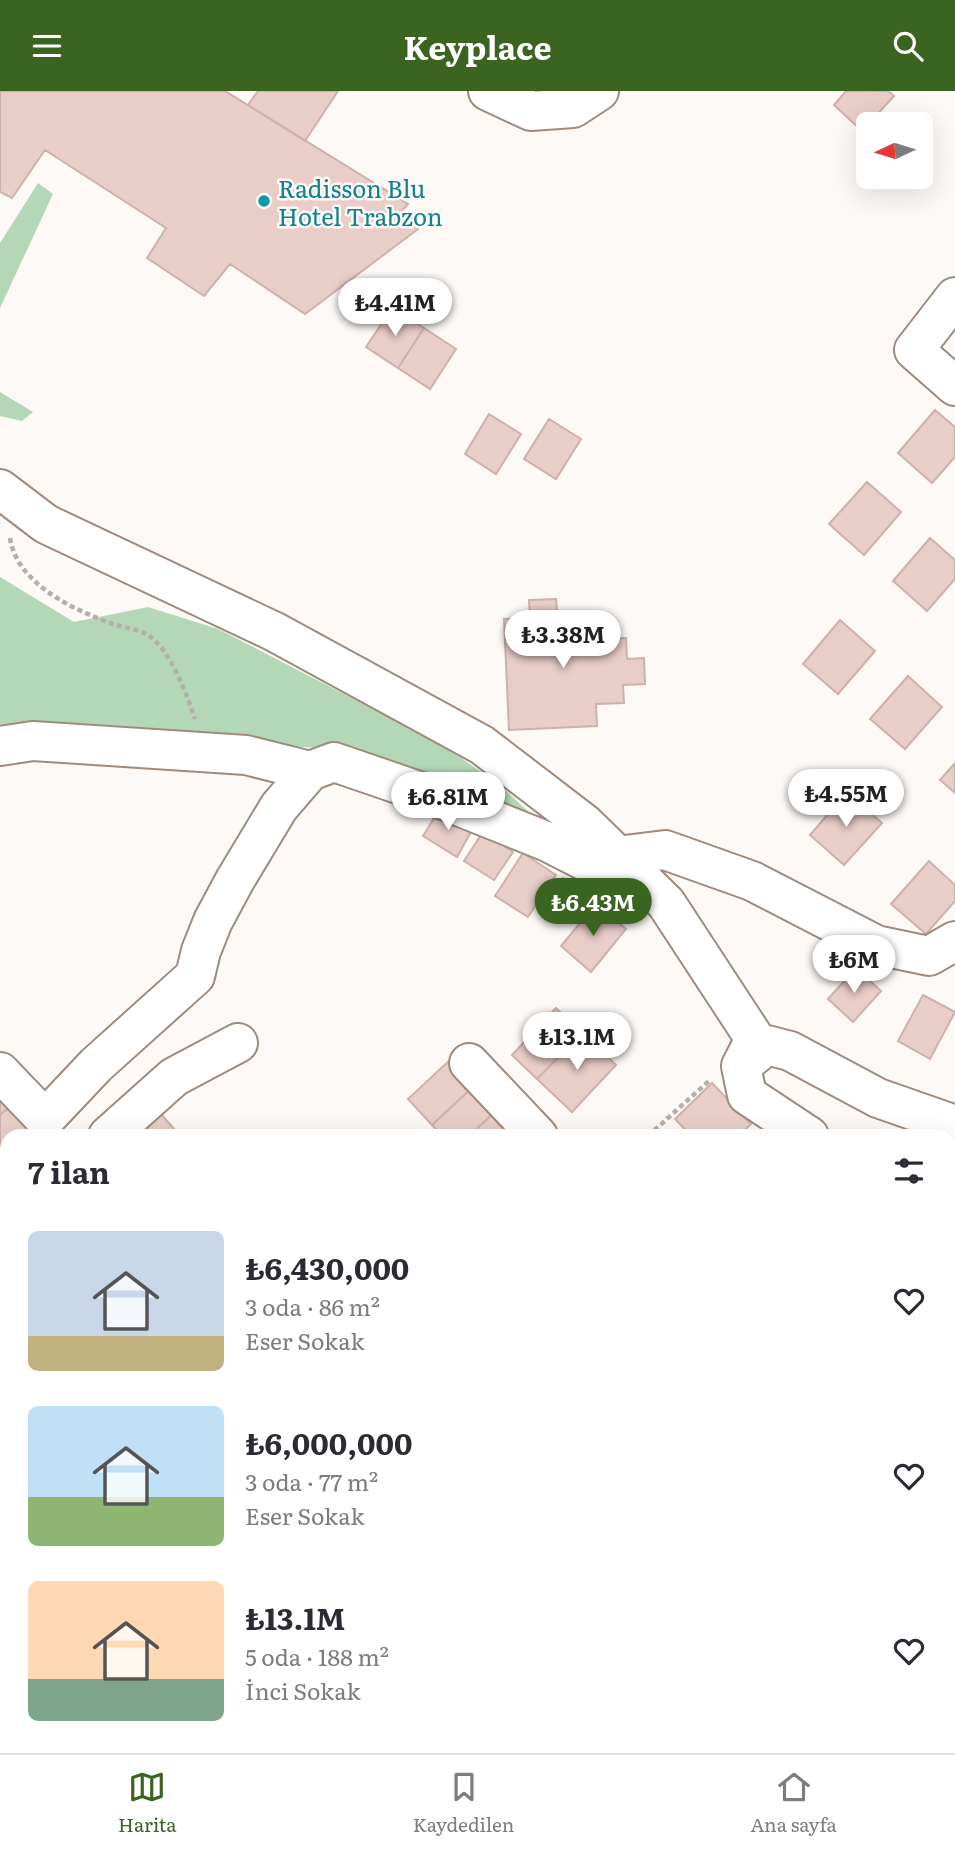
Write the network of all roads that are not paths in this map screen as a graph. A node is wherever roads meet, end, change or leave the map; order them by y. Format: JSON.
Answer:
{"nodes":[{"id":1,"x":488,"y":91,"type":"edge"},
{"id":2,"x":599,"y":91,"type":"edge"},
{"id":3,"x":955,"y":297,"type":"edge"},
{"id":4,"x":955,"y":386,"type":"edge"},
{"id":5,"x":0,"y":489,"type":"edge"},
{"id":6,"x":0,"y":746,"type":"edge"},
{"id":7,"x":310,"y":771,"type":"junction"},
{"id":8,"x":617,"y":856,"type":"junction"},
{"id":9,"x":666,"y":903,"type":"junction"},
{"id":10,"x":955,"y":941,"type":"edge"},
{"id":11,"x":237,"y":1043,"type":"dead end"},
{"id":12,"x":469,"y":1062,"type":"dead end"},
{"id":13,"x":729,"y":1070,"type":"junction"},
{"id":14,"x":0,"y":1072,"type":"edge"},
{"id":15,"x":955,"y":1125,"type":"edge"},
{"id":16,"x":53,"y":1127,"type":"edge"},
{"id":17,"x":116,"y":1129,"type":"edge"},
{"id":18,"x":531,"y":1129,"type":"edge"},
{"id":19,"x":798,"y":1129,"type":"edge"}],
"edges":[{"from":1,"to":2,"type":"street"},
{"from":3,"to":4,"type":"street"},
{"from":5,"to":8,"type":"street"},
{"from":6,"to":7,"type":"street"},
{"from":7,"to":9,"type":"street"},
{"from":7,"to":16,"type":"street"},
{"from":8,"to":9,"type":"street"},
{"from":8,"to":10,"type":"street"},
{"from":9,"to":13,"type":"street"},
{"from":11,"to":17,"type":"street"},
{"from":12,"to":18,"type":"street"},
{"from":13,"to":15,"type":"street"},
{"from":13,"to":19,"type":"street"},
{"from":14,"to":16,"type":"street"}]}
